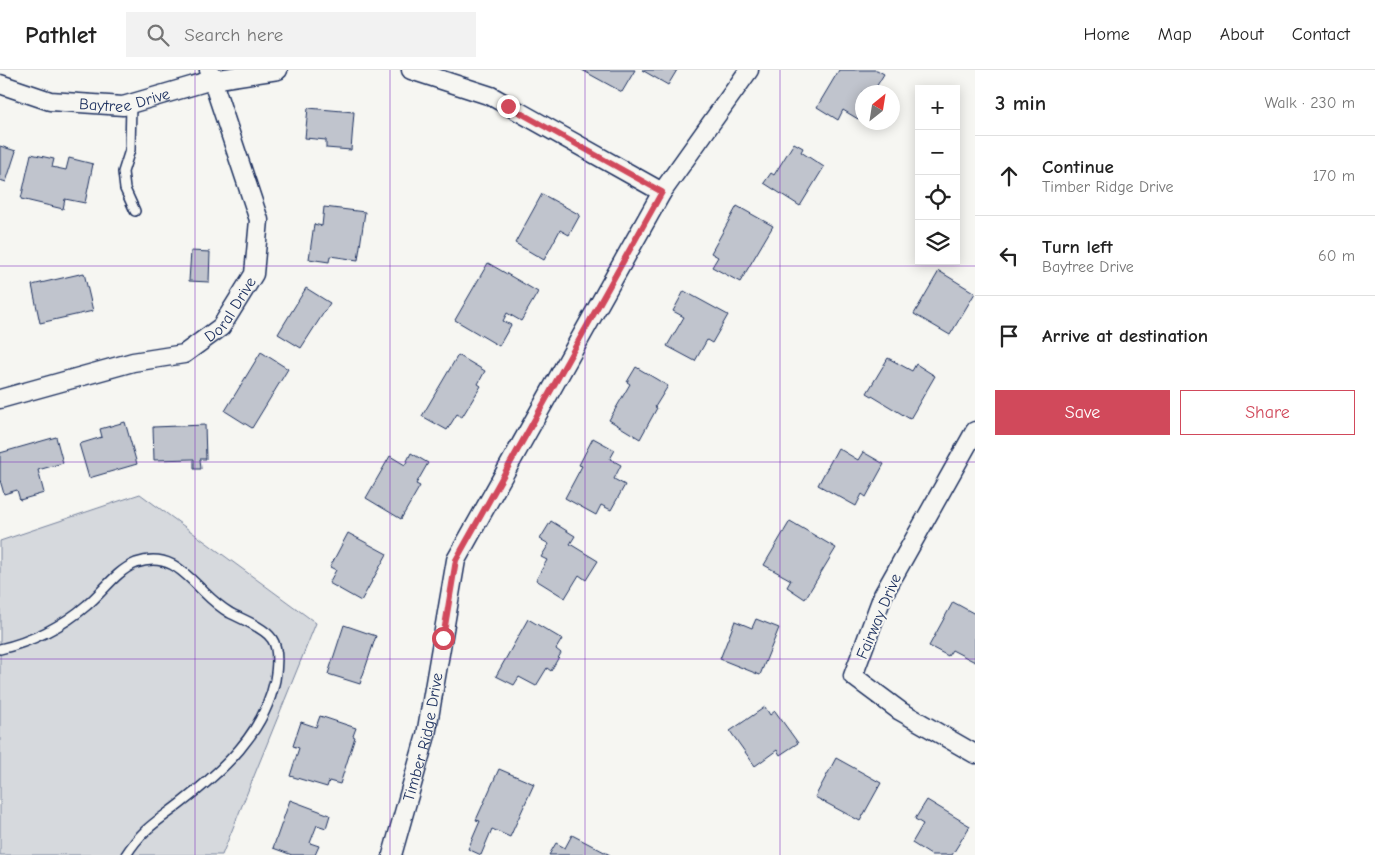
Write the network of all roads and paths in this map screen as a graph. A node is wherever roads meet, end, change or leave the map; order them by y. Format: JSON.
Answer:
{"nodes":[{"id":1,"x":278,"y":70,"type":"edge"},
{"id":2,"x":411,"y":70,"type":"edge"},
{"id":3,"x":749,"y":70,"type":"edge"},
{"id":4,"x":211,"y":75,"type":"edge"},
{"id":5,"x":0,"y":84,"type":"edge"},
{"id":6,"x":131,"y":104,"type":"junction"},
{"id":7,"x":662,"y":192,"type":"junction"},
{"id":8,"x":135,"y":211,"type":"dead end"},
{"id":9,"x":0,"y":399,"type":"edge"},
{"id":10,"x":975,"y":431,"type":"edge"},
{"id":11,"x":0,"y":649,"type":"edge"},
{"id":12,"x":975,"y":754,"type":"edge"},
{"id":13,"x":126,"y":855,"type":"edge"},
{"id":14,"x":392,"y":855,"type":"edge"}],
"edges":[{"from":1,"to":4,"type":"street","name":"Baytree Drive"},
{"from":2,"to":7,"type":"street"},
{"from":3,"to":7,"type":"street","name":"Timber Ridge Drive"},
{"from":4,"to":6,"type":"street","name":"Baytree Drive"},
{"from":4,"to":9,"type":"street","name":"Doral Drive"},
{"from":5,"to":6,"type":"street","name":"Baytree Drive"},
{"from":6,"to":8,"type":"lane"},
{"from":7,"to":14,"type":"street","name":"Timber Ridge Drive"},
{"from":10,"to":12,"type":"street","name":"Fairway Drive"},
{"from":11,"to":13,"type":"lane"}]}
